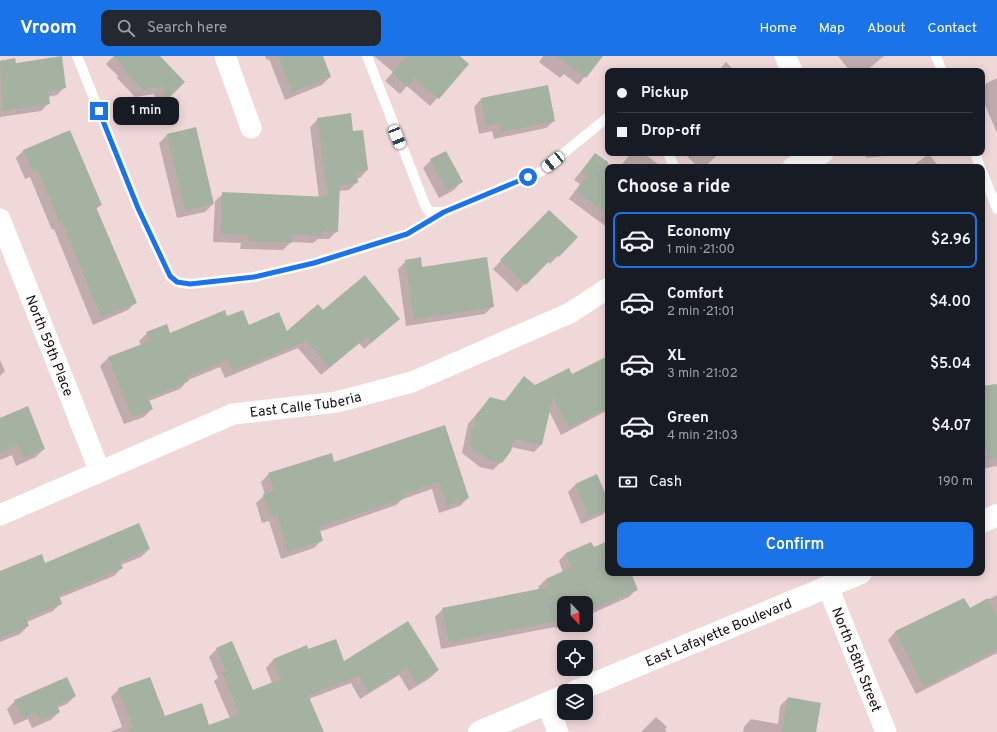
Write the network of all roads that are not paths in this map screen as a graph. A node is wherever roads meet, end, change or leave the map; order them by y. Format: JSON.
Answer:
{"nodes":[{"id":1,"x":78,"y":56,"type":"edge"},
{"id":2,"x":224,"y":56,"type":"edge"},
{"id":3,"x":367,"y":56,"type":"edge"},
{"id":4,"x":785,"y":56,"type":"edge"},
{"id":5,"x":936,"y":56,"type":"edge"},
{"id":6,"x":791,"y":68,"type":"edge"},
{"id":7,"x":941,"y":68,"type":"edge"},
{"id":8,"x":605,"y":120,"type":"edge"},
{"id":9,"x":251,"y":128,"type":"dead end"},
{"id":10,"x":817,"y":156,"type":"edge"},
{"id":11,"x":800,"y":164,"type":"edge"},
{"id":12,"x":985,"y":179,"type":"edge"},
{"id":13,"x":997,"y":209,"type":"edge"},
{"id":14,"x":444,"y":212,"type":"junction"},
{"id":15,"x":0,"y":219,"type":"edge"},
{"id":16,"x":605,"y":290,"type":"edge"},
{"id":17,"x":100,"y":472,"type":"junction"},
{"id":18,"x":0,"y":515,"type":"edge"},
{"id":19,"x":997,"y":515,"type":"edge"},
{"id":20,"x":985,"y":521,"type":"edge"},
{"id":21,"x":854,"y":576,"type":"edge"},
{"id":22,"x":828,"y":587,"type":"junction"},
{"id":23,"x":593,"y":684,"type":"edge"},
{"id":24,"x":555,"y":700,"type":"edge"},
{"id":25,"x":479,"y":732,"type":"edge"},
{"id":26,"x":558,"y":732,"type":"edge"},
{"id":27,"x":886,"y":732,"type":"edge"}],
"edges":[{"from":1,"to":14,"type":"lane"},
{"from":2,"to":9,"type":"street"},
{"from":3,"to":14,"type":"lane"},
{"from":4,"to":6,"type":"street"},
{"from":5,"to":7,"type":"lane"},
{"from":8,"to":14,"type":"lane"},
{"from":10,"to":11,"type":"street"},
{"from":12,"to":13,"type":"lane"},
{"from":15,"to":17,"type":"street","name":"North 59th Place"},
{"from":16,"to":17,"type":"street","name":"East Calle Tuberia"},
{"from":17,"to":18,"type":"street","name":"East Calle Tuberia"},
{"from":19,"to":20,"type":"street"},
{"from":21,"to":22,"type":"street","name":"East Lafayette Boulevard"},
{"from":22,"to":23,"type":"street","name":"East Lafayette Boulevard"},
{"from":22,"to":27,"type":"street","name":"North 58th Street"},
{"from":24,"to":25,"type":"street"},
{"from":24,"to":26,"type":"street"}]}
